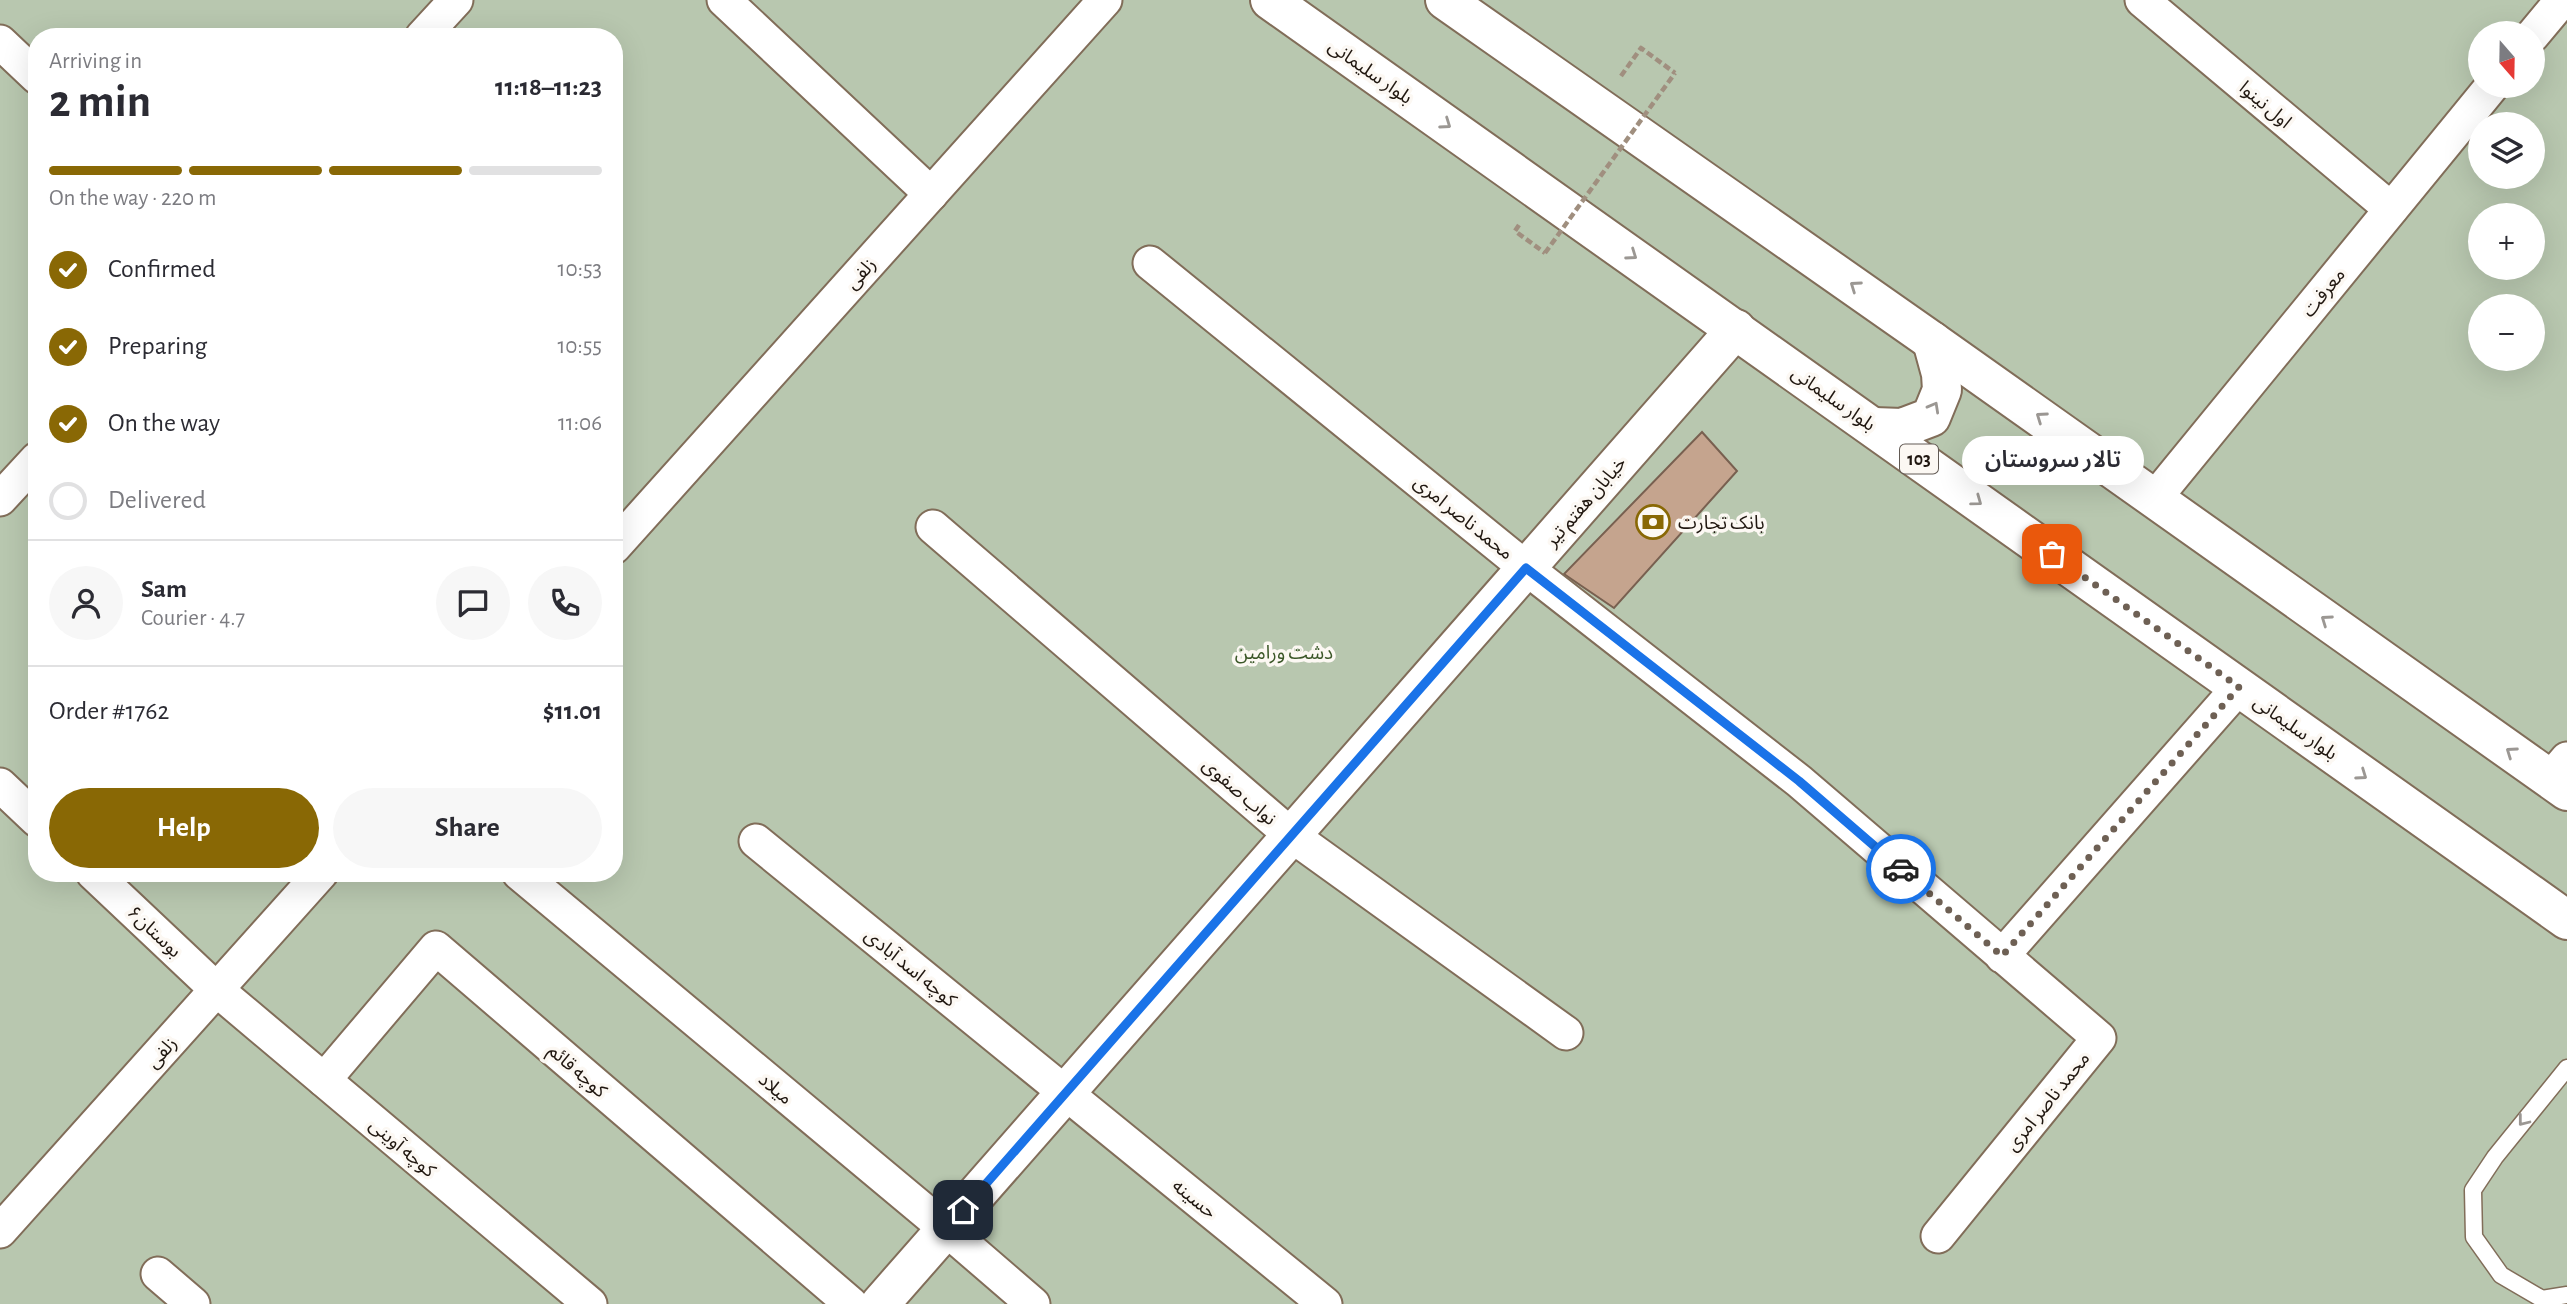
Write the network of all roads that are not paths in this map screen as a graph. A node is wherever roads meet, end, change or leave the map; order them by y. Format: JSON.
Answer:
{"nodes":[{"id":1,"x":456,"y":0,"type":"edge"},
{"id":2,"x":724,"y":0,"type":"edge"},
{"id":3,"x":1105,"y":0,"type":"edge"},
{"id":4,"x":1270,"y":0,"type":"edge"},
{"id":5,"x":1446,"y":0,"type":"edge"},
{"id":6,"x":2142,"y":0,"type":"edge"},
{"id":7,"x":2562,"y":0,"type":"edge"},
{"id":8,"x":2544,"y":21,"type":"edge"},
{"id":9,"x":430,"y":28,"type":"edge"},
{"id":10,"x":0,"y":42,"type":"edge"},
{"id":11,"x":28,"y":68,"type":"edge"},
{"id":12,"x":2482,"y":98,"type":"edge"},
{"id":13,"x":931,"y":194,"type":"junction"},
{"id":14,"x":2391,"y":209,"type":"junction"},
{"id":15,"x":1150,"y":263,"type":"dead end"},
{"id":16,"x":1736,"y":329,"type":"junction"},
{"id":17,"x":1932,"y":341,"type":"junction"},
{"id":18,"x":1874,"y":427,"type":"junction"},
{"id":19,"x":28,"y":469,"type":"edge"},
{"id":20,"x":2155,"y":498,"type":"junction"},
{"id":21,"x":0,"y":499,"type":"edge"},
{"id":22,"x":933,"y":527,"type":"dead end"},
{"id":23,"x":623,"y":537,"type":"edge"},
{"id":24,"x":1526,"y":568,"type":"junction"},
{"id":25,"x":2239,"y":687,"type":"junction"},
{"id":26,"x":2562,"y":777,"type":"edge"},
{"id":27,"x":0,"y":785,"type":"edge"},
{"id":28,"x":28,"y":811,"type":"edge"},
{"id":29,"x":1292,"y":835,"type":"junction"},
{"id":30,"x":756,"y":841,"type":"dead end"},
{"id":31,"x":103,"y":882,"type":"edge"},
{"id":32,"x":313,"y":882,"type":"edge"},
{"id":33,"x":530,"y":882,"type":"edge"},
{"id":34,"x":2567,"y":920,"type":"edge"},
{"id":35,"x":2002,"y":956,"type":"junction"},
{"id":36,"x":217,"y":990,"type":"junction"},
{"id":37,"x":1566,"y":1033,"type":"dead end"},
{"id":38,"x":2567,"y":1068,"type":"edge"},
{"id":39,"x":324,"y":1080,"type":"junction"},
{"id":40,"x":1065,"y":1093,"type":"junction"},
{"id":41,"x":946,"y":1229,"type":"junction"},
{"id":42,"x":0,"y":1231,"type":"edge"},
{"id":43,"x":1938,"y":1236,"type":"dead end"},
{"id":44,"x":158,"y":1274,"type":"dead end"},
{"id":45,"x":2567,"y":1295,"type":"edge"},
{"id":46,"x":193,"y":1304,"type":"edge"},
{"id":47,"x":590,"y":1304,"type":"edge"},
{"id":48,"x":850,"y":1304,"type":"edge"},
{"id":49,"x":880,"y":1304,"type":"edge"},
{"id":50,"x":1033,"y":1304,"type":"edge"},
{"id":51,"x":1325,"y":1304,"type":"edge"}],
"edges":[{"from":1,"to":9,"type":"street"},
{"from":2,"to":13,"type":"street"},
{"from":3,"to":13,"type":"street","name":"زلفی"},
{"from":4,"to":16,"type":"main road","name":"بلوار سلیمانی","number":"103","one_way":true},
{"from":17,"to":5,"type":"main road","one_way":true},
{"from":6,"to":14,"type":"street","name":"اول نینوا"},
{"from":7,"to":8,"type":"street"},
{"from":10,"to":11,"type":"street"},
{"from":12,"to":14,"type":"street","name":"معرفت"},
{"from":13,"to":23,"type":"street","name":"زلفی"},
{"from":14,"to":20,"type":"street","name":"معرفت"},
{"from":15,"to":24,"type":"street","name":"محمد ناصر امری"},
{"from":16,"to":18,"type":"main road","name":"بلوار سلیمانی","number":"103"},
{"from":16,"to":24,"type":"main road","name":"خیابان هفتم تیر"},
{"from":18,"to":17,"type":"main road","one_way":true},
{"from":20,"to":17,"type":"main road","one_way":true},
{"from":18,"to":25,"type":"main road","name":"بلوار سلیمانی","number":"103","one_way":true},
{"from":19,"to":21,"type":"street"},
{"from":26,"to":20,"type":"main road","one_way":true},
{"from":22,"to":29,"type":"street","name":"نواب صفوی"},
{"from":24,"to":29,"type":"main road","name":"خیابان هفتم تیر"},
{"from":24,"to":35,"type":"street","name":"محمد ناصر امری"},
{"from":25,"to":34,"type":"main road","name":"بلوار سلیمانی","number":"103","one_way":true},
{"from":25,"to":35,"type":"street"},
{"from":27,"to":28,"type":"street"},
{"from":29,"to":37,"type":"street","name":"نواب صفوی"},
{"from":29,"to":40,"type":"main road","name":"خیابان هفتم تیر"},
{"from":30,"to":40,"type":"street","name":"کوچه اسد آبادی"},
{"from":31,"to":36,"type":"street","name":"بوستان۶"},
{"from":32,"to":36,"type":"street","name":"زلفی"},
{"from":33,"to":41,"type":"street","name":"میلاد"},
{"from":35,"to":43,"type":"street","name":"محمد ناصر امری"},
{"from":36,"to":39,"type":"street","name":"کوچه آوینی"},
{"from":36,"to":42,"type":"street","name":"زلفی"},
{"from":38,"to":45,"type":"lane","one_way":true},
{"from":39,"to":47,"type":"street","name":"کوچه آوینی"},
{"from":39,"to":48,"type":"street","name":"کوچه قائم"},
{"from":40,"to":41,"type":"main road","name":"خیابان هفتم تیر"},
{"from":40,"to":51,"type":"street","name":"حسینه"},
{"from":41,"to":49,"type":"main road","name":"خیابان هفتم تیر"},
{"from":41,"to":50,"type":"street","name":"میلاد"},
{"from":44,"to":46,"type":"street"}]}
